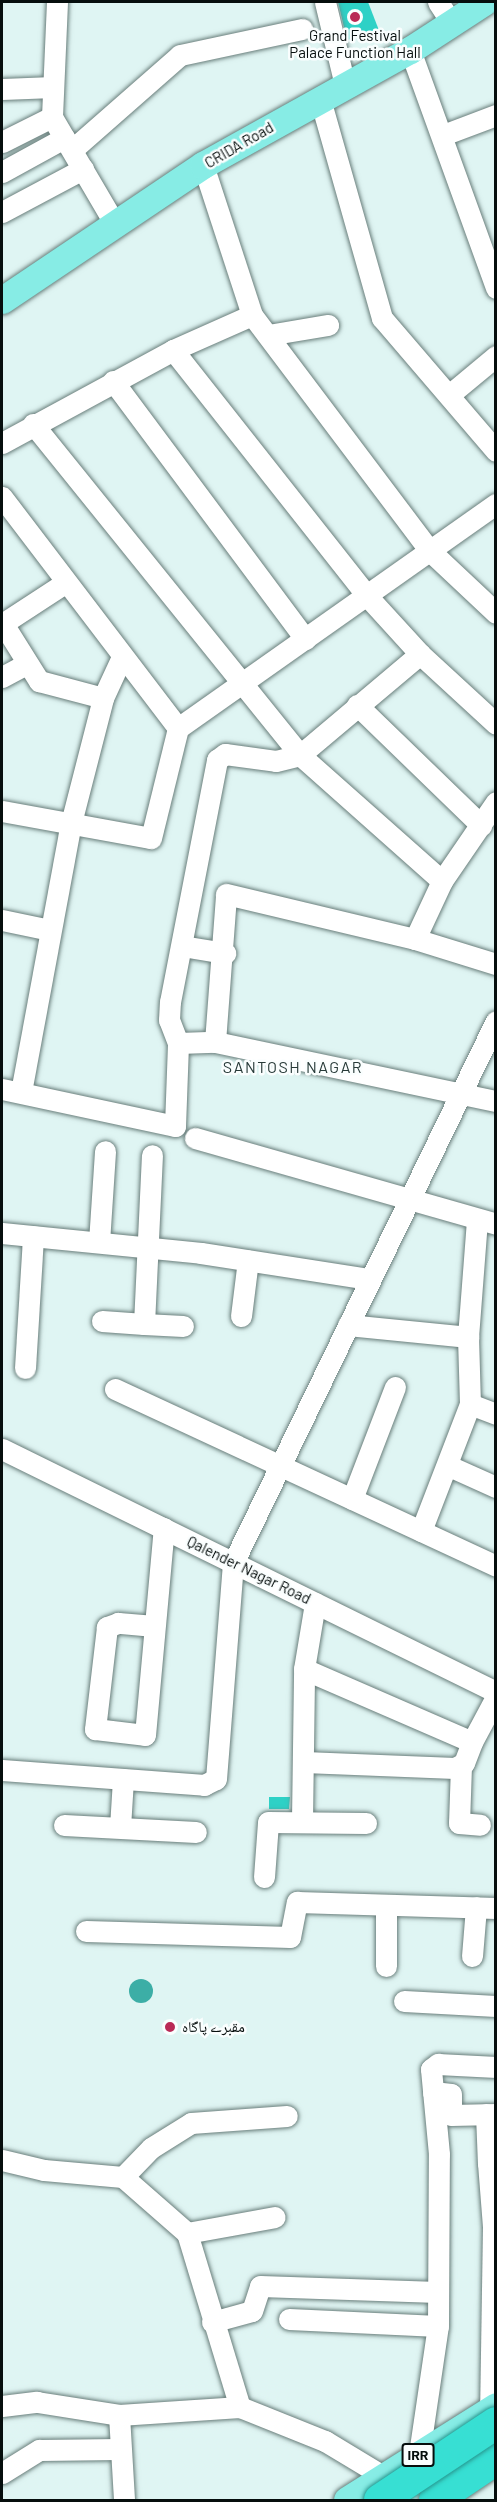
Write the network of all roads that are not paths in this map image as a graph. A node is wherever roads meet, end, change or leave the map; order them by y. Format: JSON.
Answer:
{"nodes":[{"id":1,"x":57,"y":2,"type":"edge"},
{"id":2,"x":325,"y":2,"type":"edge"},
{"id":3,"x":484,"y":2,"type":"edge"},
{"id":4,"x":444,"y":12,"type":"edge"},
{"id":5,"x":302,"y":29,"type":"dead end"},
{"id":6,"x":410,"y":50,"type":"junction"},
{"id":7,"x":345,"y":85,"type":"junction"},
{"id":8,"x":52,"y":87,"type":"junction"},
{"id":9,"x":2,"y":89,"type":"edge"},
{"id":10,"x":321,"y":99,"type":"junction"},
{"id":11,"x":495,"y":115,"type":"edge"},
{"id":12,"x":52,"y":117,"type":"junction"},
{"id":13,"x":443,"y":135,"type":"junction"},
{"id":14,"x":2,"y":142,"type":"edge"},
{"id":15,"x":69,"y":144,"type":"junction"},
{"id":16,"x":203,"y":165,"type":"junction"},
{"id":17,"x":82,"y":169,"type":"junction"},
{"id":18,"x":2,"y":172,"type":"edge"},
{"id":19,"x":2,"y":212,"type":"edge"},
{"id":20,"x":116,"y":226,"type":"junction"},
{"id":21,"x":495,"y":288,"type":"edge"},
{"id":22,"x":2,"y":300,"type":"edge"},
{"id":23,"x":252,"y":315,"type":"junction"},
{"id":24,"x":328,"y":325,"type":"dead end"},
{"id":25,"x":268,"y":335,"type":"junction"},
{"id":26,"x":173,"y":350,"type":"junction"},
{"id":27,"x":495,"y":356,"type":"edge"},
{"id":28,"x":113,"y":381,"type":"junction"},
{"id":29,"x":448,"y":395,"type":"junction"},
{"id":30,"x":33,"y":424,"type":"junction"},
{"id":31,"x":2,"y":443,"type":"edge"},
{"id":32,"x":495,"y":451,"type":"edge"},
{"id":33,"x":2,"y":497,"type":"edge"},
{"id":34,"x":495,"y":504,"type":"edge"},
{"id":35,"x":429,"y":549,"type":"junction"},
{"id":36,"x":65,"y":583,"type":"junction"},
{"id":37,"x":368,"y":597,"type":"junction"},
{"id":38,"x":495,"y":614,"type":"edge"},
{"id":39,"x":2,"y":623,"type":"edge"},
{"id":40,"x":305,"y":639,"type":"junction"},
{"id":41,"x":420,"y":654,"type":"junction"},
{"id":42,"x":121,"y":659,"type":"junction"},
{"id":43,"x":26,"y":664,"type":"junction"},
{"id":44,"x":2,"y":677,"type":"edge"},
{"id":45,"x":242,"y":684,"type":"junction"},
{"id":46,"x":103,"y":698,"type":"junction"},
{"id":47,"x":357,"y":705,"type":"junction"},
{"id":48,"x":495,"y":724,"type":"edge"},
{"id":49,"x":178,"y":728,"type":"junction"},
{"id":50,"x":300,"y":755,"type":"junction"},
{"id":51,"x":495,"y":802,"type":"edge"},
{"id":52,"x":2,"y":811,"type":"edge"},
{"id":53,"x":71,"y":823,"type":"junction"},
{"id":54,"x":482,"y":825,"type":"junction"},
{"id":55,"x":442,"y":881,"type":"junction"},
{"id":56,"x":2,"y":920,"type":"edge"},
{"id":57,"x":50,"y":930,"type":"junction"},
{"id":58,"x":415,"y":939,"type":"junction"},
{"id":59,"x":182,"y":946,"type":"junction"},
{"id":60,"x":225,"y":952,"type":"junction"},
{"id":61,"x":495,"y":964,"type":"edge"},
{"id":62,"x":495,"y":1022,"type":"edge"},
{"id":63,"x":215,"y":1042,"type":"junction"},
{"id":64,"x":178,"y":1043,"type":"junction"},
{"id":65,"x":11,"y":1091,"type":"edge"},
{"id":66,"x":459,"y":1093,"type":"junction"},
{"id":67,"x":495,"y":1101,"type":"edge"},
{"id":68,"x":195,"y":1138,"type":"dead end"},
{"id":69,"x":105,"y":1150,"type":"dead end"},
{"id":70,"x":152,"y":1155,"type":"dead end"},
{"id":71,"x":407,"y":1201,"type":"junction"},
{"id":72,"x":486,"y":1222,"type":"edge"},
{"id":73,"x":2,"y":1233,"type":"edge"},
{"id":74,"x":33,"y":1236,"type":"junction"},
{"id":75,"x":99,"y":1242,"type":"junction"},
{"id":76,"x":150,"y":1248,"type":"junction"},
{"id":77,"x":248,"y":1260,"type":"junction"},
{"id":78,"x":368,"y":1279,"type":"junction"},
{"id":79,"x":242,"y":1316,"type":"dead end"},
{"id":80,"x":102,"y":1321,"type":"dead end"},
{"id":81,"x":144,"y":1324,"type":"junction"},
{"id":82,"x":348,"y":1325,"type":"junction"},
{"id":83,"x":183,"y":1326,"type":"dead end"},
{"id":84,"x":468,"y":1338,"type":"junction"},
{"id":85,"x":25,"y":1368,"type":"dead end"},
{"id":86,"x":395,"y":1387,"type":"dead end"},
{"id":87,"x":115,"y":1389,"type":"dead end"},
{"id":88,"x":470,"y":1404,"type":"junction"},
{"id":89,"x":495,"y":1414,"type":"edge"},
{"id":90,"x":2,"y":1449,"type":"edge"},
{"id":91,"x":283,"y":1465,"type":"junction"},
{"id":92,"x":449,"y":1466,"type":"junction"},
{"id":93,"x":495,"y":1487,"type":"edge"},
{"id":94,"x":352,"y":1499,"type":"junction"},
{"id":95,"x":165,"y":1528,"type":"junction"},
{"id":96,"x":421,"y":1531,"type":"junction"},
{"id":97,"x":233,"y":1563,"type":"junction"},
{"id":98,"x":495,"y":1566,"type":"edge"},
{"id":99,"x":315,"y":1603,"type":"junction"},
{"id":100,"x":154,"y":1626,"type":"junction"},
{"id":101,"x":304,"y":1669,"type":"junction"},
{"id":102,"x":495,"y":1692,"type":"edge"},
{"id":103,"x":495,"y":1697,"type":"edge"},
{"id":104,"x":472,"y":1742,"type":"junction"},
{"id":105,"x":304,"y":1762,"type":"junction"},
{"id":106,"x":461,"y":1766,"type":"junction"},
{"id":107,"x":2,"y":1770,"type":"edge"},
{"id":108,"x":123,"y":1779,"type":"junction"},
{"id":109,"x":302,"y":1820,"type":"junction"},
{"id":110,"x":366,"y":1823,"type":"dead end"},
{"id":111,"x":64,"y":1825,"type":"dead end"},
{"id":112,"x":480,"y":1825,"type":"dead end"},
{"id":113,"x":120,"y":1827,"type":"junction"},
{"id":114,"x":196,"y":1832,"type":"dead end"},
{"id":115,"x":264,"y":1877,"type":"dead end"},
{"id":116,"x":386,"y":1905,"type":"junction"},
{"id":117,"x":486,"y":1907,"type":"edge"},
{"id":118,"x":86,"y":1931,"type":"dead end"},
{"id":119,"x":472,"y":1956,"type":"dead end"},
{"id":120,"x":386,"y":1966,"type":"dead end"},
{"id":121,"x":404,"y":2001,"type":"dead end"},
{"id":122,"x":495,"y":2006,"type":"edge"},
{"id":123,"x":495,"y":2067,"type":"edge"},
{"id":124,"x":433,"y":2092,"type":"junction"},
{"id":125,"x":491,"y":2114,"type":"edge"},
{"id":126,"x":287,"y":2116,"type":"dead end"},
{"id":127,"x":2,"y":2160,"type":"edge"},
{"id":128,"x":492,"y":2164,"type":"edge"},
{"id":129,"x":123,"y":2176,"type":"junction"},
{"id":130,"x":275,"y":2217,"type":"dead end"},
{"id":131,"x":186,"y":2233,"type":"junction"},
{"id":132,"x":493,"y":2277,"type":"edge"},
{"id":133,"x":438,"y":2292,"type":"junction"},
{"id":134,"x":289,"y":2319,"type":"dead end"},
{"id":135,"x":212,"y":2322,"type":"junction"},
{"id":136,"x":438,"y":2326,"type":"junction"},
{"id":137,"x":2,"y":2406,"type":"edge"},
{"id":138,"x":240,"y":2407,"type":"junction"},
{"id":139,"x":494,"y":2413,"type":"edge"},
{"id":140,"x":119,"y":2415,"type":"junction"},
{"id":141,"x":119,"y":2449,"type":"junction"},
{"id":142,"x":419,"y":2454,"type":"junction"},
{"id":143,"x":495,"y":2459,"type":"edge"},
{"id":144,"x":2,"y":2473,"type":"edge"},
{"id":145,"x":382,"y":2488,"type":"edge"},
{"id":146,"x":124,"y":2500,"type":"edge"},
{"id":147,"x":348,"y":2500,"type":"edge"},
{"id":148,"x":397,"y":2500,"type":"edge"},
{"id":149,"x":435,"y":2500,"type":"edge"}],
"edges":[{"from":1,"to":8,"type":"street"},
{"from":2,"to":7,"type":"street"},
{"from":3,"to":4,"type":"main road","name":"CRIDA Road"},
{"from":4,"to":6,"type":"main road","name":"CRIDA Road"},
{"from":5,"to":15,"type":"street"},
{"from":6,"to":7,"type":"main road","name":"CRIDA Road"},
{"from":6,"to":13,"type":"street"},
{"from":7,"to":10,"type":"main road","name":"CRIDA Road"},
{"from":8,"to":9,"type":"street"},
{"from":8,"to":12,"type":"street"},
{"from":10,"to":16,"type":"main road","name":"CRIDA Road"},
{"from":10,"to":29,"type":"street"},
{"from":11,"to":13,"type":"street"},
{"from":12,"to":14,"type":"street"},
{"from":12,"to":15,"type":"street"},
{"from":13,"to":21,"type":"street"},
{"from":15,"to":17,"type":"street"},
{"from":15,"to":18,"type":"street"},
{"from":16,"to":20,"type":"main road","name":"CRIDA Road"},
{"from":16,"to":23,"type":"street"},
{"from":17,"to":19,"type":"street"},
{"from":17,"to":20,"type":"street"},
{"from":20,"to":22,"type":"main road","name":"CRIDA Road"},
{"from":23,"to":25,"type":"street"},
{"from":23,"to":26,"type":"street"},
{"from":24,"to":25,"type":"street"},
{"from":25,"to":35,"type":"street"},
{"from":26,"to":28,"type":"street"},
{"from":26,"to":37,"type":"street"},
{"from":27,"to":29,"type":"street"},
{"from":28,"to":30,"type":"street"},
{"from":28,"to":40,"type":"street"},
{"from":29,"to":32,"type":"street"},
{"from":30,"to":31,"type":"street"},
{"from":30,"to":45,"type":"street"},
{"from":33,"to":36,"type":"street"},
{"from":34,"to":35,"type":"street"},
{"from":35,"to":37,"type":"street"},
{"from":35,"to":38,"type":"street"},
{"from":36,"to":39,"type":"street"},
{"from":36,"to":42,"type":"street"},
{"from":37,"to":40,"type":"street"},
{"from":37,"to":41,"type":"street"},
{"from":39,"to":43,"type":"street"},
{"from":40,"to":45,"type":"street"},
{"from":41,"to":47,"type":"street"},
{"from":41,"to":48,"type":"street"},
{"from":42,"to":46,"type":"street"},
{"from":42,"to":49,"type":"street"},
{"from":43,"to":44,"type":"street"},
{"from":43,"to":46,"type":"street"},
{"from":45,"to":49,"type":"street"},
{"from":45,"to":50,"type":"street"},
{"from":46,"to":53,"type":"street"},
{"from":47,"to":50,"type":"street"},
{"from":47,"to":54,"type":"street"},
{"from":49,"to":53,"type":"street"},
{"from":50,"to":55,"type":"street"},
{"from":50,"to":59,"type":"street"},
{"from":51,"to":54,"type":"street"},
{"from":52,"to":53,"type":"street"},
{"from":53,"to":57,"type":"street"},
{"from":54,"to":55,"type":"street"},
{"from":55,"to":58,"type":"street"},
{"from":56,"to":57,"type":"street"},
{"from":57,"to":65,"type":"street"},
{"from":58,"to":60,"type":"street"},
{"from":58,"to":61,"type":"street"},
{"from":59,"to":60,"type":"street"},
{"from":59,"to":64,"type":"street"},
{"from":60,"to":63,"type":"street"},
{"from":62,"to":66,"type":"street"},
{"from":63,"to":64,"type":"street"},
{"from":63,"to":66,"type":"street"},
{"from":64,"to":65,"type":"street"},
{"from":66,"to":67,"type":"street"},
{"from":66,"to":71,"type":"street"},
{"from":68,"to":71,"type":"street"},
{"from":69,"to":75,"type":"street"},
{"from":70,"to":76,"type":"street"},
{"from":71,"to":72,"type":"street"},
{"from":71,"to":78,"type":"street"},
{"from":72,"to":84,"type":"street"},
{"from":73,"to":74,"type":"street"},
{"from":74,"to":75,"type":"street"},
{"from":74,"to":85,"type":"street"},
{"from":75,"to":76,"type":"street"},
{"from":76,"to":77,"type":"street"},
{"from":76,"to":81,"type":"street"},
{"from":77,"to":78,"type":"street"},
{"from":77,"to":79,"type":"street"},
{"from":78,"to":82,"type":"street"},
{"from":80,"to":81,"type":"street"},
{"from":81,"to":83,"type":"street"},
{"from":82,"to":84,"type":"street"},
{"from":82,"to":91,"type":"street"},
{"from":84,"to":88,"type":"street"},
{"from":86,"to":94,"type":"street"},
{"from":87,"to":91,"type":"street"},
{"from":88,"to":89,"type":"street"},
{"from":88,"to":92,"type":"street"},
{"from":90,"to":95,"type":"street","name":"Qalender Nagar Road"},
{"from":91,"to":94,"type":"street"},
{"from":91,"to":97,"type":"street"},
{"from":92,"to":93,"type":"street"},
{"from":92,"to":96,"type":"street"},
{"from":94,"to":96,"type":"street"},
{"from":95,"to":97,"type":"street","name":"Qalender Nagar Road"},
{"from":95,"to":100,"type":"street"},
{"from":96,"to":98,"type":"street"},
{"from":97,"to":99,"type":"street","name":"Qalender Nagar Road"},
{"from":97,"to":108,"type":"street"},
{"from":99,"to":101,"type":"street"},
{"from":99,"to":102,"type":"street","name":"Qalender Nagar Road"},
{"from":100,"to":100,"type":"street"},
{"from":101,"to":104,"type":"street"},
{"from":101,"to":105,"type":"street"},
{"from":103,"to":104,"type":"street"},
{"from":104,"to":106,"type":"street"},
{"from":105,"to":106,"type":"street"},
{"from":105,"to":109,"type":"street"},
{"from":106,"to":112,"type":"street"},
{"from":107,"to":108,"type":"street"},
{"from":108,"to":113,"type":"street"},
{"from":109,"to":110,"type":"street"},
{"from":109,"to":115,"type":"street"},
{"from":111,"to":113,"type":"street"},
{"from":113,"to":114,"type":"street"},
{"from":116,"to":117,"type":"street"},
{"from":116,"to":118,"type":"street"},
{"from":116,"to":120,"type":"street"},
{"from":117,"to":119,"type":"street"},
{"from":121,"to":122,"type":"street"},
{"from":123,"to":124,"type":"street"},
{"from":124,"to":125,"type":"street"},
{"from":124,"to":133,"type":"street"},
{"from":125,"to":128,"type":"street"},
{"from":126,"to":129,"type":"street"},
{"from":127,"to":129,"type":"street"},
{"from":128,"to":132,"type":"street"},
{"from":129,"to":131,"type":"street"},
{"from":130,"to":131,"type":"street"},
{"from":131,"to":135,"type":"street"},
{"from":132,"to":139,"type":"street"},
{"from":133,"to":135,"type":"street"},
{"from":133,"to":136,"type":"street"},
{"from":134,"to":136,"type":"street"},
{"from":135,"to":138,"type":"street"},
{"from":136,"to":142,"type":"street"},
{"from":137,"to":140,"type":"street"},
{"from":138,"to":140,"type":"street"},
{"from":138,"to":145,"type":"street"},
{"from":139,"to":142,"type":"main road","number":"IRR"},
{"from":139,"to":145,"type":"highway","bridge":true},
{"from":140,"to":141,"type":"street"},
{"from":141,"to":144,"type":"street"},
{"from":141,"to":146,"type":"street"},
{"from":142,"to":145,"type":"main road","number":"IRR"},
{"from":143,"to":149,"type":"highway"},
{"from":145,"to":147,"type":"main road","number":"IRR"},
{"from":145,"to":148,"type":"street"}]}
